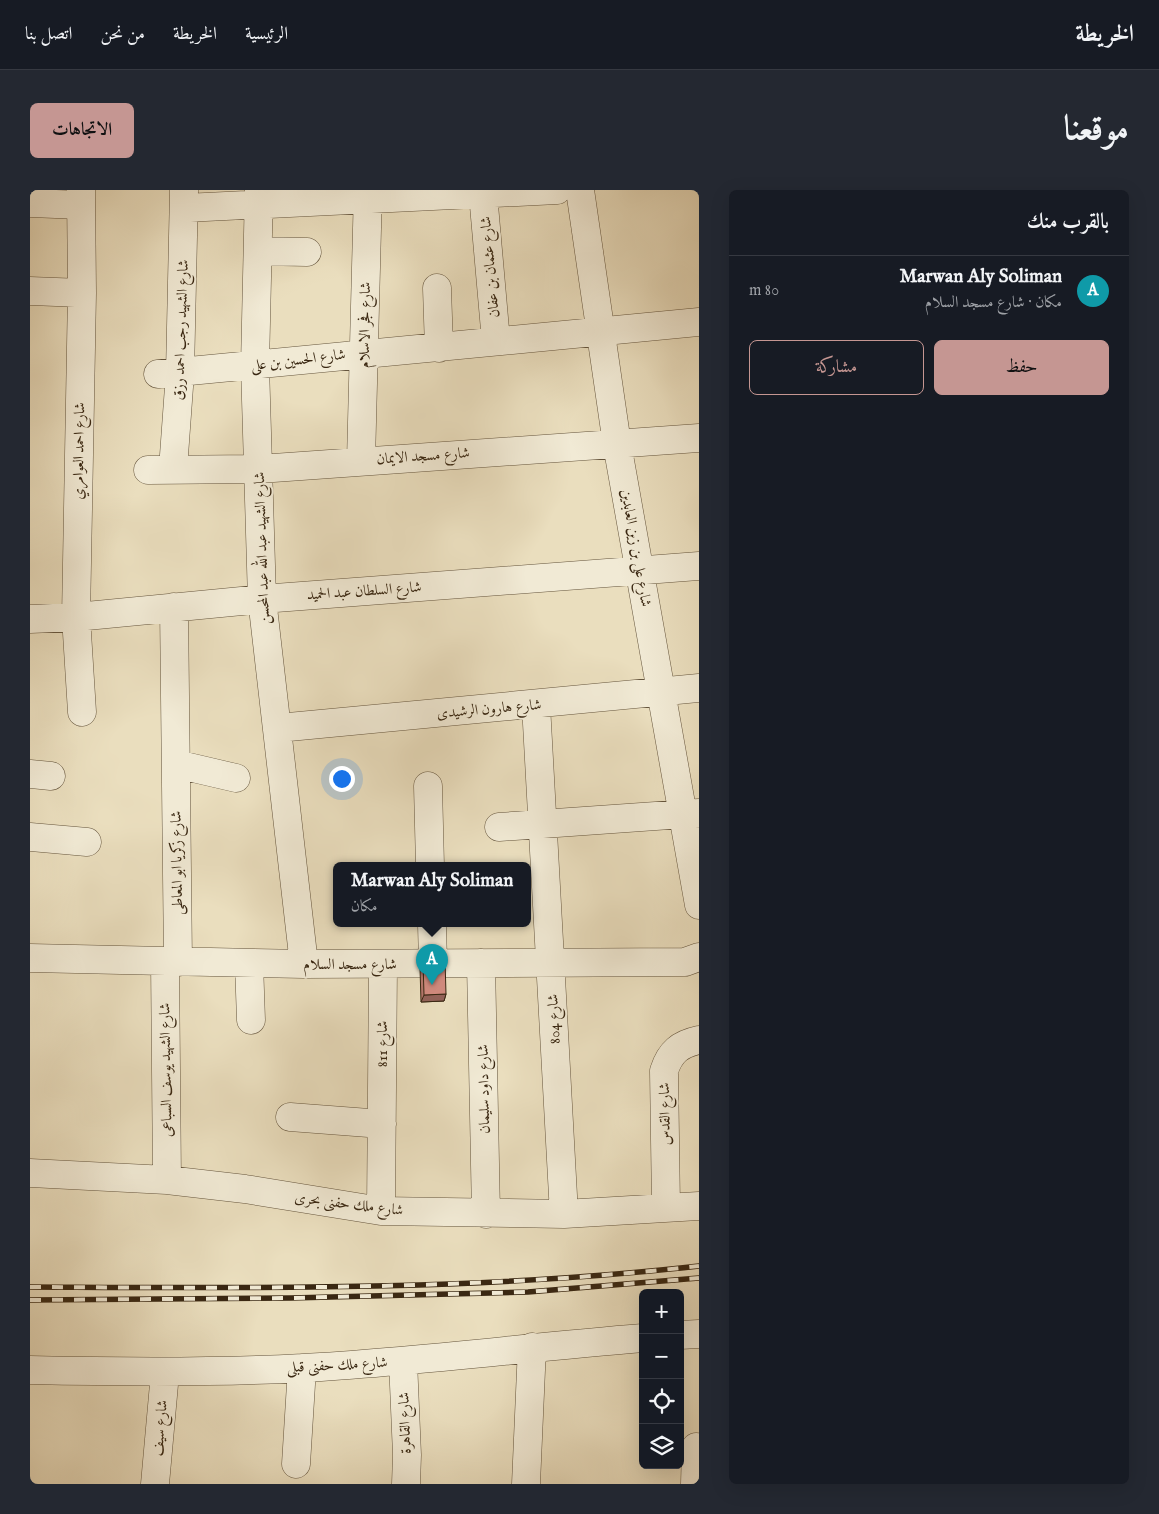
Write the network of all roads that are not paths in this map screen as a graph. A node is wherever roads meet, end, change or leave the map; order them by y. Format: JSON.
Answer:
{"nodes":[{"id":1,"x":557,"y":190,"type":"edge"},
{"id":2,"x":580,"y":190,"type":"edge"},
{"id":3,"x":483,"y":194,"type":"junction"},
{"id":4,"x":368,"y":195,"type":"edge"},
{"id":5,"x":81,"y":197,"type":"edge"},
{"id":6,"x":259,"y":197,"type":"edge"},
{"id":7,"x":185,"y":199,"type":"edge"},
{"id":8,"x":30,"y":203,"type":"edge"},
{"id":9,"x":259,"y":251,"type":"junction"},
{"id":10,"x":307,"y":252,"type":"dead end"},
{"id":11,"x":437,"y":288,"type":"dead end"},
{"id":12,"x":30,"y":291,"type":"edge"},
{"id":13,"x":82,"y":293,"type":"junction"},
{"id":14,"x":699,"y":322,"type":"edge"},
{"id":15,"x":600,"y":333,"type":"junction"},
{"id":16,"x":496,"y":341,"type":"junction"},
{"id":17,"x":439,"y":348,"type":"junction"},
{"id":18,"x":364,"y":353,"type":"junction"},
{"id":19,"x":255,"y":366,"type":"junction"},
{"id":20,"x":169,"y":373,"type":"junction"},
{"id":21,"x":699,"y":438,"type":"edge"},
{"id":22,"x":617,"y":444,"type":"junction"},
{"id":23,"x":361,"y":460,"type":"junction"},
{"id":24,"x":160,"y":469,"type":"joint"},
{"id":25,"x":259,"y":469,"type":"junction"},
{"id":26,"x":699,"y":566,"type":"edge"},
{"id":27,"x":640,"y":571,"type":"junction"},
{"id":28,"x":262,"y":599,"type":"junction"},
{"id":29,"x":174,"y":607,"type":"junction"},
{"id":30,"x":76,"y":618,"type":"junction"},
{"id":31,"x":30,"y":619,"type":"edge"},
{"id":32,"x":699,"y":688,"type":"edge"},
{"id":33,"x":661,"y":691,"type":"junction"},
{"id":34,"x":536,"y":705,"type":"junction"},
{"id":35,"x":82,"y":712,"type":"dead end"},
{"id":36,"x":278,"y":728,"type":"junction"},
{"id":37,"x":176,"y":764,"type":"junction"},
{"id":38,"x":236,"y":778,"type":"dead end"},
{"id":39,"x":428,"y":786,"type":"dead end"},
{"id":40,"x":691,"y":814,"type":"edge"},
{"id":41,"x":542,"y":824,"type":"junction"},
{"id":42,"x":499,"y":827,"type":"dead end"},
{"id":43,"x":30,"y":837,"type":"edge"},
{"id":44,"x":87,"y":842,"type":"dead end"},
{"id":45,"x":430,"y":862,"type":"edge"},
{"id":46,"x":699,"y":906,"type":"edge"},
{"id":47,"x":432,"y":927,"type":"edge"},
{"id":48,"x":699,"y":957,"type":"edge"},
{"id":49,"x":30,"y":958,"type":"edge"},
{"id":50,"x":171,"y":961,"type":"junction"},
{"id":51,"x":249,"y":963,"type":"junction"},
{"id":52,"x":481,"y":963,"type":"junction"},
{"id":53,"x":551,"y":963,"type":"junction"},
{"id":54,"x":304,"y":964,"type":"junction"},
{"id":55,"x":382,"y":964,"type":"junction"},
{"id":56,"x":433,"y":964,"type":"junction"},
{"id":57,"x":251,"y":1020,"type":"dead end"},
{"id":58,"x":699,"y":1040,"type":"edge"},
{"id":59,"x":290,"y":1117,"type":"dead end"},
{"id":60,"x":382,"y":1124,"type":"junction"},
{"id":61,"x":30,"y":1174,"type":"edge"},
{"id":62,"x":167,"y":1180,"type":"junction"},
{"id":63,"x":699,"y":1206,"type":"edge"},
{"id":64,"x":666,"y":1207,"type":"junction"},
{"id":65,"x":381,"y":1211,"type":"junction"},
{"id":66,"x":486,"y":1214,"type":"junction"},
{"id":67,"x":564,"y":1214,"type":"junction"},
{"id":68,"x":699,"y":1334,"type":"edge"},
{"id":69,"x":684,"y":1335,"type":"edge"},
{"id":70,"x":639,"y":1338,"type":"edge"},
{"id":71,"x":532,"y":1347,"type":"junction"},
{"id":72,"x":403,"y":1361,"type":"junction"},
{"id":73,"x":302,"y":1368,"type":"junction"},
{"id":74,"x":30,"y":1370,"type":"edge"},
{"id":75,"x":165,"y":1373,"type":"junction"},
{"id":76,"x":696,"y":1448,"type":"dead end"},
{"id":77,"x":296,"y":1464,"type":"dead end"},
{"id":78,"x":155,"y":1484,"type":"edge"},
{"id":79,"x":406,"y":1484,"type":"edge"},
{"id":80,"x":526,"y":1484,"type":"edge"},
{"id":81,"x":695,"y":1484,"type":"edge"}],
"edges":[{"from":1,"to":3,"type":"street"},
{"from":2,"to":15,"type":"street","name":"شارع على بن زين العابدين"},
{"from":3,"to":4,"type":"street"},
{"from":3,"to":16,"type":"street","name":"شارع عثمان بن عفان"},
{"from":4,"to":6,"type":"street"},
{"from":4,"to":18,"type":"street","name":"شارع فجر الاسلام"},
{"from":5,"to":8,"type":"street"},
{"from":5,"to":13,"type":"street","name":"شارع احمد العوامري"},
{"from":6,"to":7,"type":"street"},
{"from":6,"to":9,"type":"street","name":"شارع الشهيد عبد الله عبد المحسن"},
{"from":7,"to":20,"type":"street","name":"شارع الشهيد رجب احمد رزق"},
{"from":9,"to":10,"type":"street"},
{"from":9,"to":19,"type":"street","name":"شارع الشهيد عبد الله عبد المحسن"},
{"from":11,"to":17,"type":"street"},
{"from":12,"to":13,"type":"street"},
{"from":13,"to":30,"type":"street","name":"شارع احمد العوامري"},
{"from":14,"to":15,"type":"street","name":"شارع الحسين بن على"},
{"from":15,"to":16,"type":"street","name":"شارع الحسين بن على"},
{"from":15,"to":22,"type":"street","name":"شارع على بن زين العابدين"},
{"from":16,"to":17,"type":"street","name":"شارع الحسين بن على"},
{"from":17,"to":18,"type":"street","name":"شارع الحسين بن على"},
{"from":18,"to":19,"type":"street","name":"شارع الحسين بن على"},
{"from":18,"to":23,"type":"street","name":"شارع فجر الاسلام"},
{"from":19,"to":20,"type":"street","name":"شارع الحسين بن على"},
{"from":19,"to":25,"type":"street","name":"شارع الشهيد عبد الله عبد المحسن"},
{"from":20,"to":24,"type":"street","name":"شارع الشهيد رجب احمد رزق"},
{"from":21,"to":22,"type":"street","name":"شارع مسجد الايمان"},
{"from":22,"to":23,"type":"street","name":"شارع مسجد الايمان"},
{"from":22,"to":27,"type":"street","name":"شارع على بن زين العابدين"},
{"from":23,"to":25,"type":"street","name":"شارع مسجد الايمان"},
{"from":24,"to":25,"type":"street","name":"شارع مسجد الايمان"},
{"from":25,"to":28,"type":"street","name":"شارع الشهيد عبد الله عبد المحسن"},
{"from":26,"to":27,"type":"street","name":"شارع السلطان عبد الحميد"},
{"from":27,"to":28,"type":"street","name":"شارع السلطان عبد الحميد"},
{"from":27,"to":33,"type":"street","name":"شارع على بن زين العابدين"},
{"from":28,"to":29,"type":"street","name":"شارع السلطان عبد الحميد"},
{"from":28,"to":36,"type":"street","name":"شارع الشهيد عبد الله عبد المحسن"},
{"from":29,"to":30,"type":"street","name":"شارع السلطان عبد الحميد"},
{"from":29,"to":37,"type":"street","name":"شارع زكريا ابو المعاطى"},
{"from":30,"to":31,"type":"street","name":"شارع السلطان عبد الحميد"},
{"from":30,"to":35,"type":"street","name":"شارع احمد العوامري"},
{"from":32,"to":33,"type":"street","name":"شارع هارون الرشيدى"},
{"from":33,"to":34,"type":"street","name":"شارع هارون الرشيدى"},
{"from":33,"to":40,"type":"street","name":"شارع على بن زين العابدين"},
{"from":34,"to":36,"type":"street","name":"شارع هارون الرشيدى"},
{"from":34,"to":41,"type":"street","name":"شارع 804"},
{"from":36,"to":54,"type":"street","name":"شارع الشهيد عبد الله عبد المحسن"},
{"from":37,"to":38,"type":"street"},
{"from":37,"to":50,"type":"street","name":"شارع زكريا ابو المعاطى"},
{"from":39,"to":45,"type":"street"},
{"from":40,"to":41,"type":"street"},
{"from":40,"to":46,"type":"street","name":"شارع على بن زين العابدين"},
{"from":41,"to":42,"type":"street"},
{"from":41,"to":53,"type":"street","name":"شارع 804"},
{"from":43,"to":44,"type":"street"},
{"from":47,"to":56,"type":"street"},
{"from":48,"to":53,"type":"street","name":"شارع مسجد السلام"},
{"from":49,"to":50,"type":"street","name":"شارع مسجد السلام"},
{"from":50,"to":51,"type":"street","name":"شارع مسجد السلام"},
{"from":50,"to":62,"type":"street","name":"شارع الشهيد يوسف السباعى"},
{"from":51,"to":54,"type":"street","name":"شارع مسجد السلام"},
{"from":51,"to":57,"type":"street"},
{"from":52,"to":53,"type":"street","name":"شارع مسجد السلام"},
{"from":52,"to":56,"type":"street","name":"شارع مسجد السلام"},
{"from":52,"to":66,"type":"street","name":"شارع داود سليمان"},
{"from":53,"to":67,"type":"street","name":"شارع 804"},
{"from":54,"to":55,"type":"street","name":"شارع مسجد السلام"},
{"from":55,"to":56,"type":"street","name":"شارع مسجد السلام"},
{"from":55,"to":60,"type":"street","name":"شارع 811"},
{"from":58,"to":64,"type":"street","name":"شارع القدس"},
{"from":59,"to":60,"type":"street"},
{"from":60,"to":65,"type":"street","name":"شارع 811"},
{"from":61,"to":62,"type":"street","name":"شارع ملك حفنى بحرى"},
{"from":62,"to":65,"type":"street","name":"شارع ملك حفنى بحرى"},
{"from":63,"to":64,"type":"street","name":"شارع ملك حفنى بحرى"},
{"from":64,"to":67,"type":"street","name":"شارع ملك حفنى بحرى"},
{"from":65,"to":66,"type":"street","name":"شارع ملك حفنى بحرى"},
{"from":66,"to":67,"type":"street","name":"شارع ملك حفنى بحرى"},
{"from":68,"to":69,"type":"street"},
{"from":70,"to":71,"type":"street","name":"شارع ملك حفنى قبلى"},
{"from":71,"to":72,"type":"street","name":"شارع ملك حفنى قبلى"},
{"from":71,"to":80,"type":"street"},
{"from":72,"to":73,"type":"street","name":"شارع ملك حفنى قبلى"},
{"from":72,"to":79,"type":"street","name":"شارع القاهرة"},
{"from":73,"to":75,"type":"street","name":"شارع ملك حفنى قبلى"},
{"from":73,"to":77,"type":"street"},
{"from":74,"to":75,"type":"street","name":"شارع ملك حفنى قبلى"},
{"from":75,"to":78,"type":"street","name":"شارع سيف"},
{"from":76,"to":81,"type":"street"}]}
